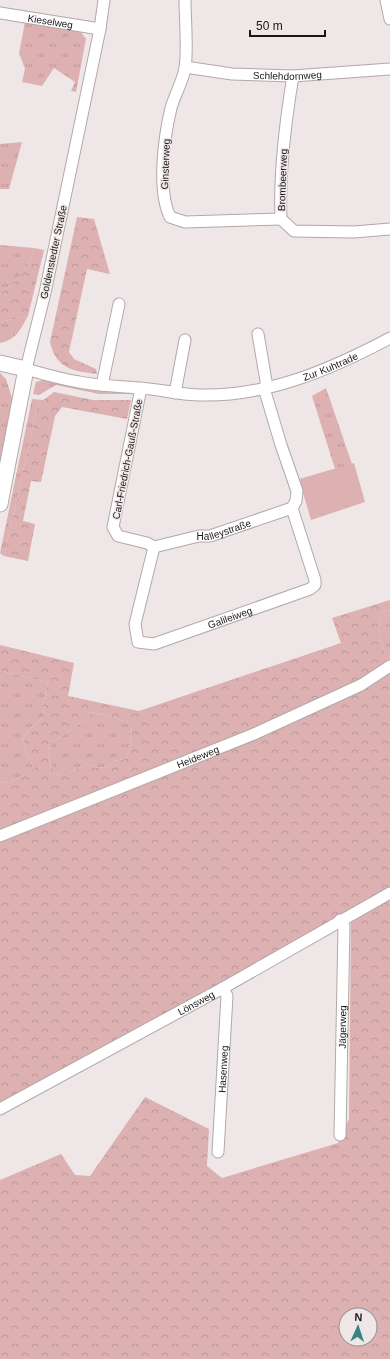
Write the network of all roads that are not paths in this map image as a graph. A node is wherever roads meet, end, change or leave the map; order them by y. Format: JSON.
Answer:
{"nodes":[{"id":1,"x":104,"y":0,"type":"edge"},
{"id":2,"x":185,"y":0,"type":"edge"},
{"id":3,"x":386,"y":0,"type":"edge"},
{"id":4,"x":0,"y":13,"type":"edge"},
{"id":5,"x":390,"y":19,"type":"edge"},
{"id":6,"x":100,"y":29,"type":"junction"},
{"id":7,"x":185,"y":67,"type":"junction"},
{"id":8,"x":390,"y":69,"type":"edge"},
{"id":9,"x":293,"y":76,"type":"junction"},
{"id":10,"x":281,"y":219,"type":"junction"},
{"id":11,"x":390,"y":229,"type":"edge"},
{"id":12,"x":119,"y":304,"type":"dead end"},
{"id":13,"x":258,"y":334,"type":"dead end"},
{"id":14,"x":390,"y":338,"type":"edge"},
{"id":15,"x":185,"y":340,"type":"dead end"},
{"id":16,"x":0,"y":363,"type":"edge"},
{"id":17,"x":26,"y":369,"type":"junction"},
{"id":18,"x":102,"y":385,"type":"junction"},
{"id":19,"x":141,"y":388,"type":"junction"},
{"id":20,"x":266,"y":388,"type":"junction"},
{"id":21,"x":175,"y":393,"type":"junction"},
{"id":22,"x":0,"y":504,"type":"edge"},
{"id":23,"x":292,"y":508,"type":"junction"},
{"id":24,"x":154,"y":547,"type":"junction"},
{"id":25,"x":390,"y":666,"type":"edge"},
{"id":26,"x":0,"y":836,"type":"edge"},
{"id":27,"x":390,"y":893,"type":"edge"},
{"id":28,"x":340,"y":920,"type":"junction"},
{"id":29,"x":223,"y":988,"type":"junction"},
{"id":30,"x":0,"y":1109,"type":"edge"},
{"id":31,"x":340,"y":1135,"type":"dead end"},
{"id":32,"x":218,"y":1152,"type":"dead end"}],
"edges":[{"from":1,"to":6,"type":"street","name":"Goldenstedter Straße"},
{"from":2,"to":7,"type":"street","name":"Ginsterweg"},
{"from":3,"to":5,"type":"street"},
{"from":4,"to":6,"type":"street","name":"Kieselweg"},
{"from":6,"to":17,"type":"street","name":"Goldenstedter Straße"},
{"from":7,"to":9,"type":"street","name":"Schlehdornweg"},
{"from":7,"to":10,"type":"street","name":"Ginsterweg"},
{"from":8,"to":9,"type":"street","name":"Schlehdornweg"},
{"from":9,"to":10,"type":"street","name":"Brombeerweg"},
{"from":10,"to":11,"type":"street","name":"Brombeerweg"},
{"from":12,"to":18,"type":"street"},
{"from":13,"to":20,"type":"street"},
{"from":14,"to":20,"type":"street","name":"Zur Kuhtrade"},
{"from":15,"to":21,"type":"street"},
{"from":16,"to":17,"type":"main road"},
{"from":17,"to":18,"type":"street","name":"Zur Kuhtrade"},
{"from":17,"to":22,"type":"main road","name":"Goldenstedter Straße"},
{"from":18,"to":19,"type":"street","name":"Zur Kuhtrade"},
{"from":19,"to":21,"type":"street","name":"Zur Kuhtrade"},
{"from":19,"to":24,"type":"street","name":"Carl-Friedrich-Gauß-Straße"},
{"from":20,"to":21,"type":"street","name":"Zur Kuhtrade"},
{"from":20,"to":23,"type":"street"},
{"from":23,"to":24,"type":"street","name":"Halleystraße"},
{"from":23,"to":24,"type":"street","name":"Galileiweg"},
{"from":25,"to":26,"type":"street","name":"Heideweg"},
{"from":27,"to":28,"type":"street","name":"Lönsweg"},
{"from":28,"to":29,"type":"street","name":"Lönsweg"},
{"from":28,"to":31,"type":"street","name":"Jägerweg"},
{"from":29,"to":30,"type":"street","name":"Lönsweg"},
{"from":29,"to":32,"type":"street","name":"Hasenweg"}]}
